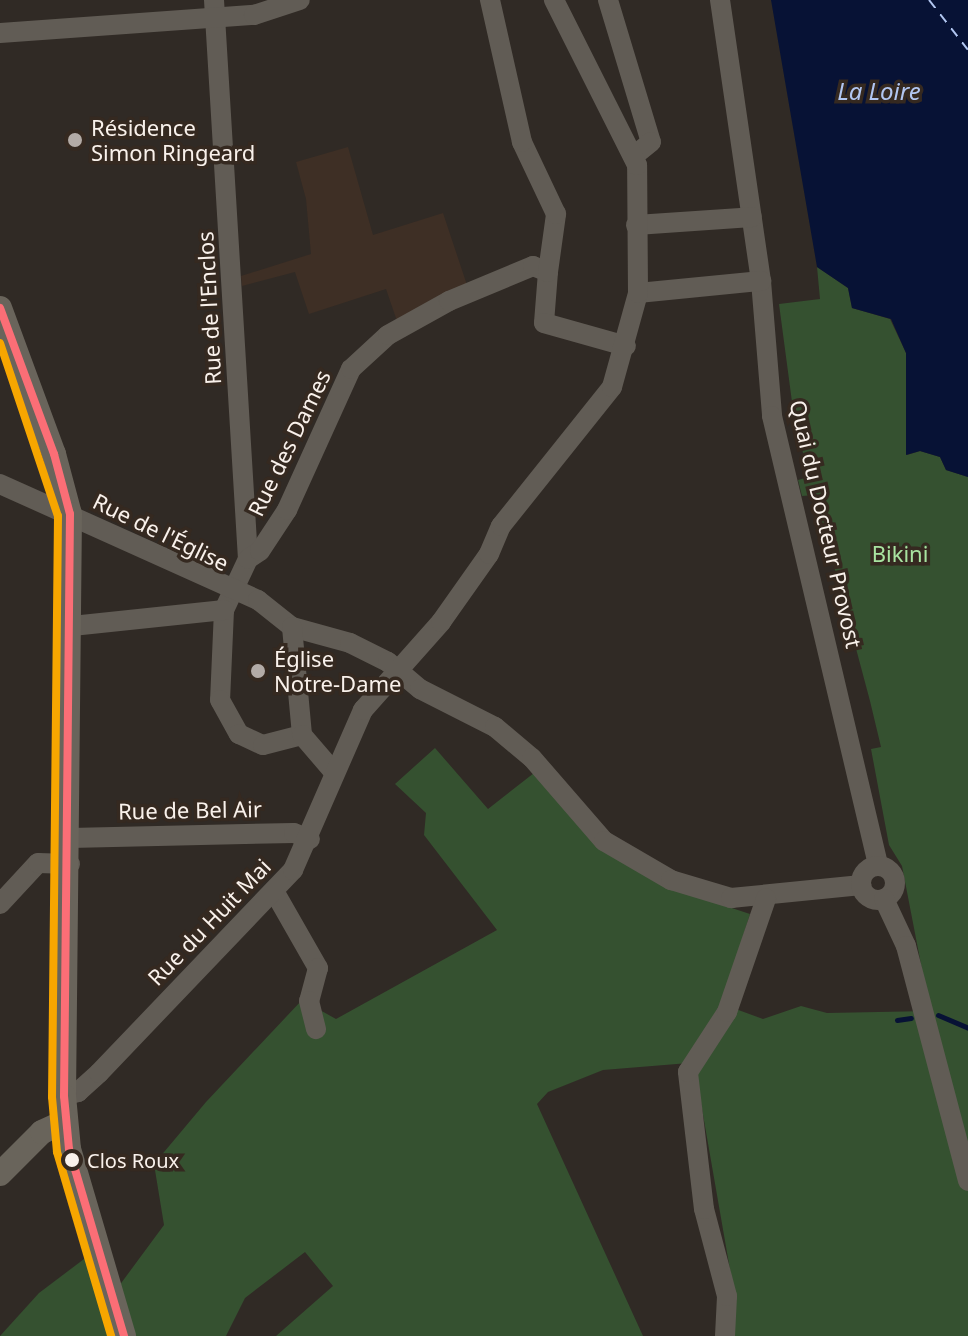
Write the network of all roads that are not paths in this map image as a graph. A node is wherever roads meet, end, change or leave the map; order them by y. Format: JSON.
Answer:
{"nodes":[{"id":1,"x":300,"y":0,"type":"edge"},
{"id":2,"x":554,"y":0,"type":"edge"},
{"id":3,"x":608,"y":0,"type":"edge"},
{"id":4,"x":720,"y":0,"type":"edge"},
{"id":5,"x":497,"y":2,"type":"edge"},
{"id":6,"x":215,"y":8,"type":"edge"},
{"id":7,"x":0,"y":33,"type":"edge"},
{"id":8,"x":635,"y":155,"type":"junction"},
{"id":9,"x":752,"y":217,"type":"junction"},
{"id":10,"x":636,"y":225,"type":"junction"},
{"id":11,"x":548,"y":272,"type":"junction"},
{"id":12,"x":761,"y":281,"type":"junction"},
{"id":13,"x":638,"y":293,"type":"junction"},
{"id":14,"x":0,"y":308,"type":"edge"},
{"id":15,"x":626,"y":346,"type":"junction"},
{"id":16,"x":0,"y":484,"type":"edge"},
{"id":17,"x":70,"y":514,"type":"junction"},
{"id":18,"x":248,"y":559,"type":"junction"},
{"id":19,"x":228,"y":601,"type":"junction"},
{"id":20,"x":72,"y":626,"type":"junction"},
{"id":21,"x":292,"y":627,"type":"junction"},
{"id":22,"x":397,"y":669,"type":"junction"},
{"id":23,"x":302,"y":735,"type":"junction"},
{"id":24,"x":333,"y":771,"type":"junction"},
{"id":25,"x":70,"y":838,"type":"junction"},
{"id":26,"x":310,"y":839,"type":"junction"},
{"id":27,"x":70,"y":864,"type":"junction"},
{"id":28,"x":878,"y":866,"type":"junction"},
{"id":29,"x":861,"y":885,"type":"junction"},
{"id":30,"x":274,"y":891,"type":"junction"},
{"id":31,"x":766,"y":899,"type":"junction"},
{"id":32,"x":884,"y":899,"type":"junction"},
{"id":33,"x":0,"y":904,"type":"edge"},
{"id":34,"x":316,"y":1029,"type":"dead end"},
{"id":35,"x":64,"y":1096,"type":"junction"},
{"id":36,"x":66,"y":1121,"type":"junction"},
{"id":37,"x":69,"y":1149,"type":"junction"},
{"id":38,"x":17,"y":1155,"type":"junction"},
{"id":39,"x":0,"y":1174,"type":"edge"},
{"id":40,"x":968,"y":1181,"type":"edge"},
{"id":41,"x":124,"y":1336,"type":"edge"},
{"id":42,"x":725,"y":1336,"type":"edge"}],
"edges":[{"from":1,"to":6,"type":"street"},
{"from":2,"to":8,"type":"street"},
{"from":3,"to":8,"type":"street"},
{"from":4,"to":9,"type":"street","name":"Quai du Docteur Provost"},
{"from":5,"to":11,"type":"street"},
{"from":6,"to":7,"type":"street"},
{"from":6,"to":18,"type":"street","name":"Rue de l'Enclos"},
{"from":8,"to":10,"type":"street","name":"Rue du Huit Mai"},
{"from":9,"to":10,"type":"street"},
{"from":9,"to":12,"type":"street","name":"Quai du Docteur Provost"},
{"from":10,"to":13,"type":"street","name":"Rue du Huit Mai"},
{"from":11,"to":15,"type":"street"},
{"from":11,"to":18,"type":"street","name":"Rue des Dames"},
{"from":12,"to":13,"type":"street"},
{"from":12,"to":28,"type":"street","name":"Quai du Docteur Provost"},
{"from":13,"to":15,"type":"street","name":"Rue du Huit Mai"},
{"from":14,"to":17,"type":"main road"},
{"from":15,"to":22,"type":"street","name":"Rue du Huit Mai"},
{"from":16,"to":17,"type":"street","name":"Rue de l'Église"},
{"from":17,"to":19,"type":"street","name":"Rue de l'Église"},
{"from":17,"to":20,"type":"main road"},
{"from":18,"to":19,"type":"street","name":"Rue de l'Enclos"},
{"from":19,"to":20,"type":"street"},
{"from":19,"to":21,"type":"street","name":"Rue de l'Église"},
{"from":19,"to":23,"type":"street"},
{"from":20,"to":25,"type":"main road"},
{"from":21,"to":22,"type":"street"},
{"from":21,"to":23,"type":"street"},
{"from":22,"to":24,"type":"street","name":"Rue du Huit Mai"},
{"from":22,"to":31,"type":"street"},
{"from":23,"to":24,"type":"street"},
{"from":24,"to":26,"type":"street","name":"Rue du Huit Mai"},
{"from":25,"to":26,"type":"street","name":"Rue de Bel Air"},
{"from":25,"to":27,"type":"main road"},
{"from":26,"to":30,"type":"street","name":"Rue du Huit Mai"},
{"from":27,"to":33,"type":"street"},
{"from":27,"to":35,"type":"main road"},
{"from":28,"to":29,"type":"street"},
{"from":28,"to":32,"type":"street"},
{"from":29,"to":31,"type":"street"},
{"from":29,"to":32,"type":"street"},
{"from":30,"to":34,"type":"street"},
{"from":30,"to":35,"type":"street","name":"Rue du Huit Mai"},
{"from":31,"to":42,"type":"street"},
{"from":32,"to":40,"type":"street"},
{"from":35,"to":36,"type":"main road"},
{"from":36,"to":37,"type":"main road"},
{"from":36,"to":38,"type":"main road"},
{"from":37,"to":38,"type":"main road"},
{"from":37,"to":41,"type":"main road"},
{"from":38,"to":39,"type":"main road"}]}
